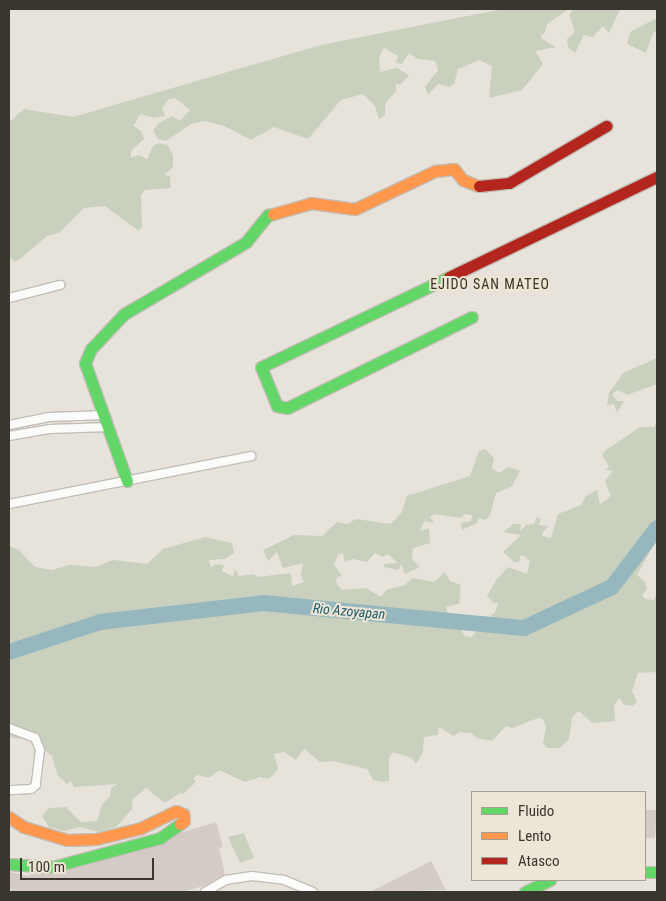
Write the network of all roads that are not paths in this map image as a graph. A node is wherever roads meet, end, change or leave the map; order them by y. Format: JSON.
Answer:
{"nodes":[{"id":1,"x":606,"y":126,"type":"dead end"},
{"id":2,"x":657,"y":178,"type":"edge"},
{"id":3,"x":60,"y":285,"type":"dead end"},
{"id":4,"x":9,"y":298,"type":"edge"},
{"id":5,"x":472,"y":317,"type":"dead end"},
{"id":6,"x":105,"y":415,"type":"junction"},
{"id":7,"x":9,"y":424,"type":"edge"},
{"id":8,"x":109,"y":427,"type":"junction"},
{"id":9,"x":9,"y":436,"type":"edge"},
{"id":10,"x":251,"y":456,"type":"dead end"},
{"id":11,"x":127,"y":481,"type":"junction"},
{"id":12,"x":9,"y":504,"type":"edge"},
{"id":13,"x":9,"y":728,"type":"edge"},
{"id":14,"x":9,"y":790,"type":"edge"},
{"id":15,"x":9,"y":817,"type":"edge"},
{"id":16,"x":9,"y":864,"type":"edge"},
{"id":17,"x":548,"y":881,"type":"edge"},
{"id":18,"x":205,"y":892,"type":"edge"},
{"id":19,"x":313,"y":892,"type":"edge"},
{"id":20,"x":525,"y":892,"type":"edge"}],
"edges":[{"from":1,"to":6,"type":"street"},
{"from":2,"to":5,"type":"street"},
{"from":3,"to":4,"type":"street"},
{"from":6,"to":7,"type":"street"},
{"from":6,"to":8,"type":"street"},
{"from":8,"to":9,"type":"street"},
{"from":8,"to":11,"type":"street"},
{"from":10,"to":11,"type":"street"},
{"from":11,"to":12,"type":"street"},
{"from":13,"to":14,"type":"street"},
{"from":15,"to":16,"type":"street"},
{"from":17,"to":20,"type":"street"},
{"from":18,"to":19,"type":"street"}]}
